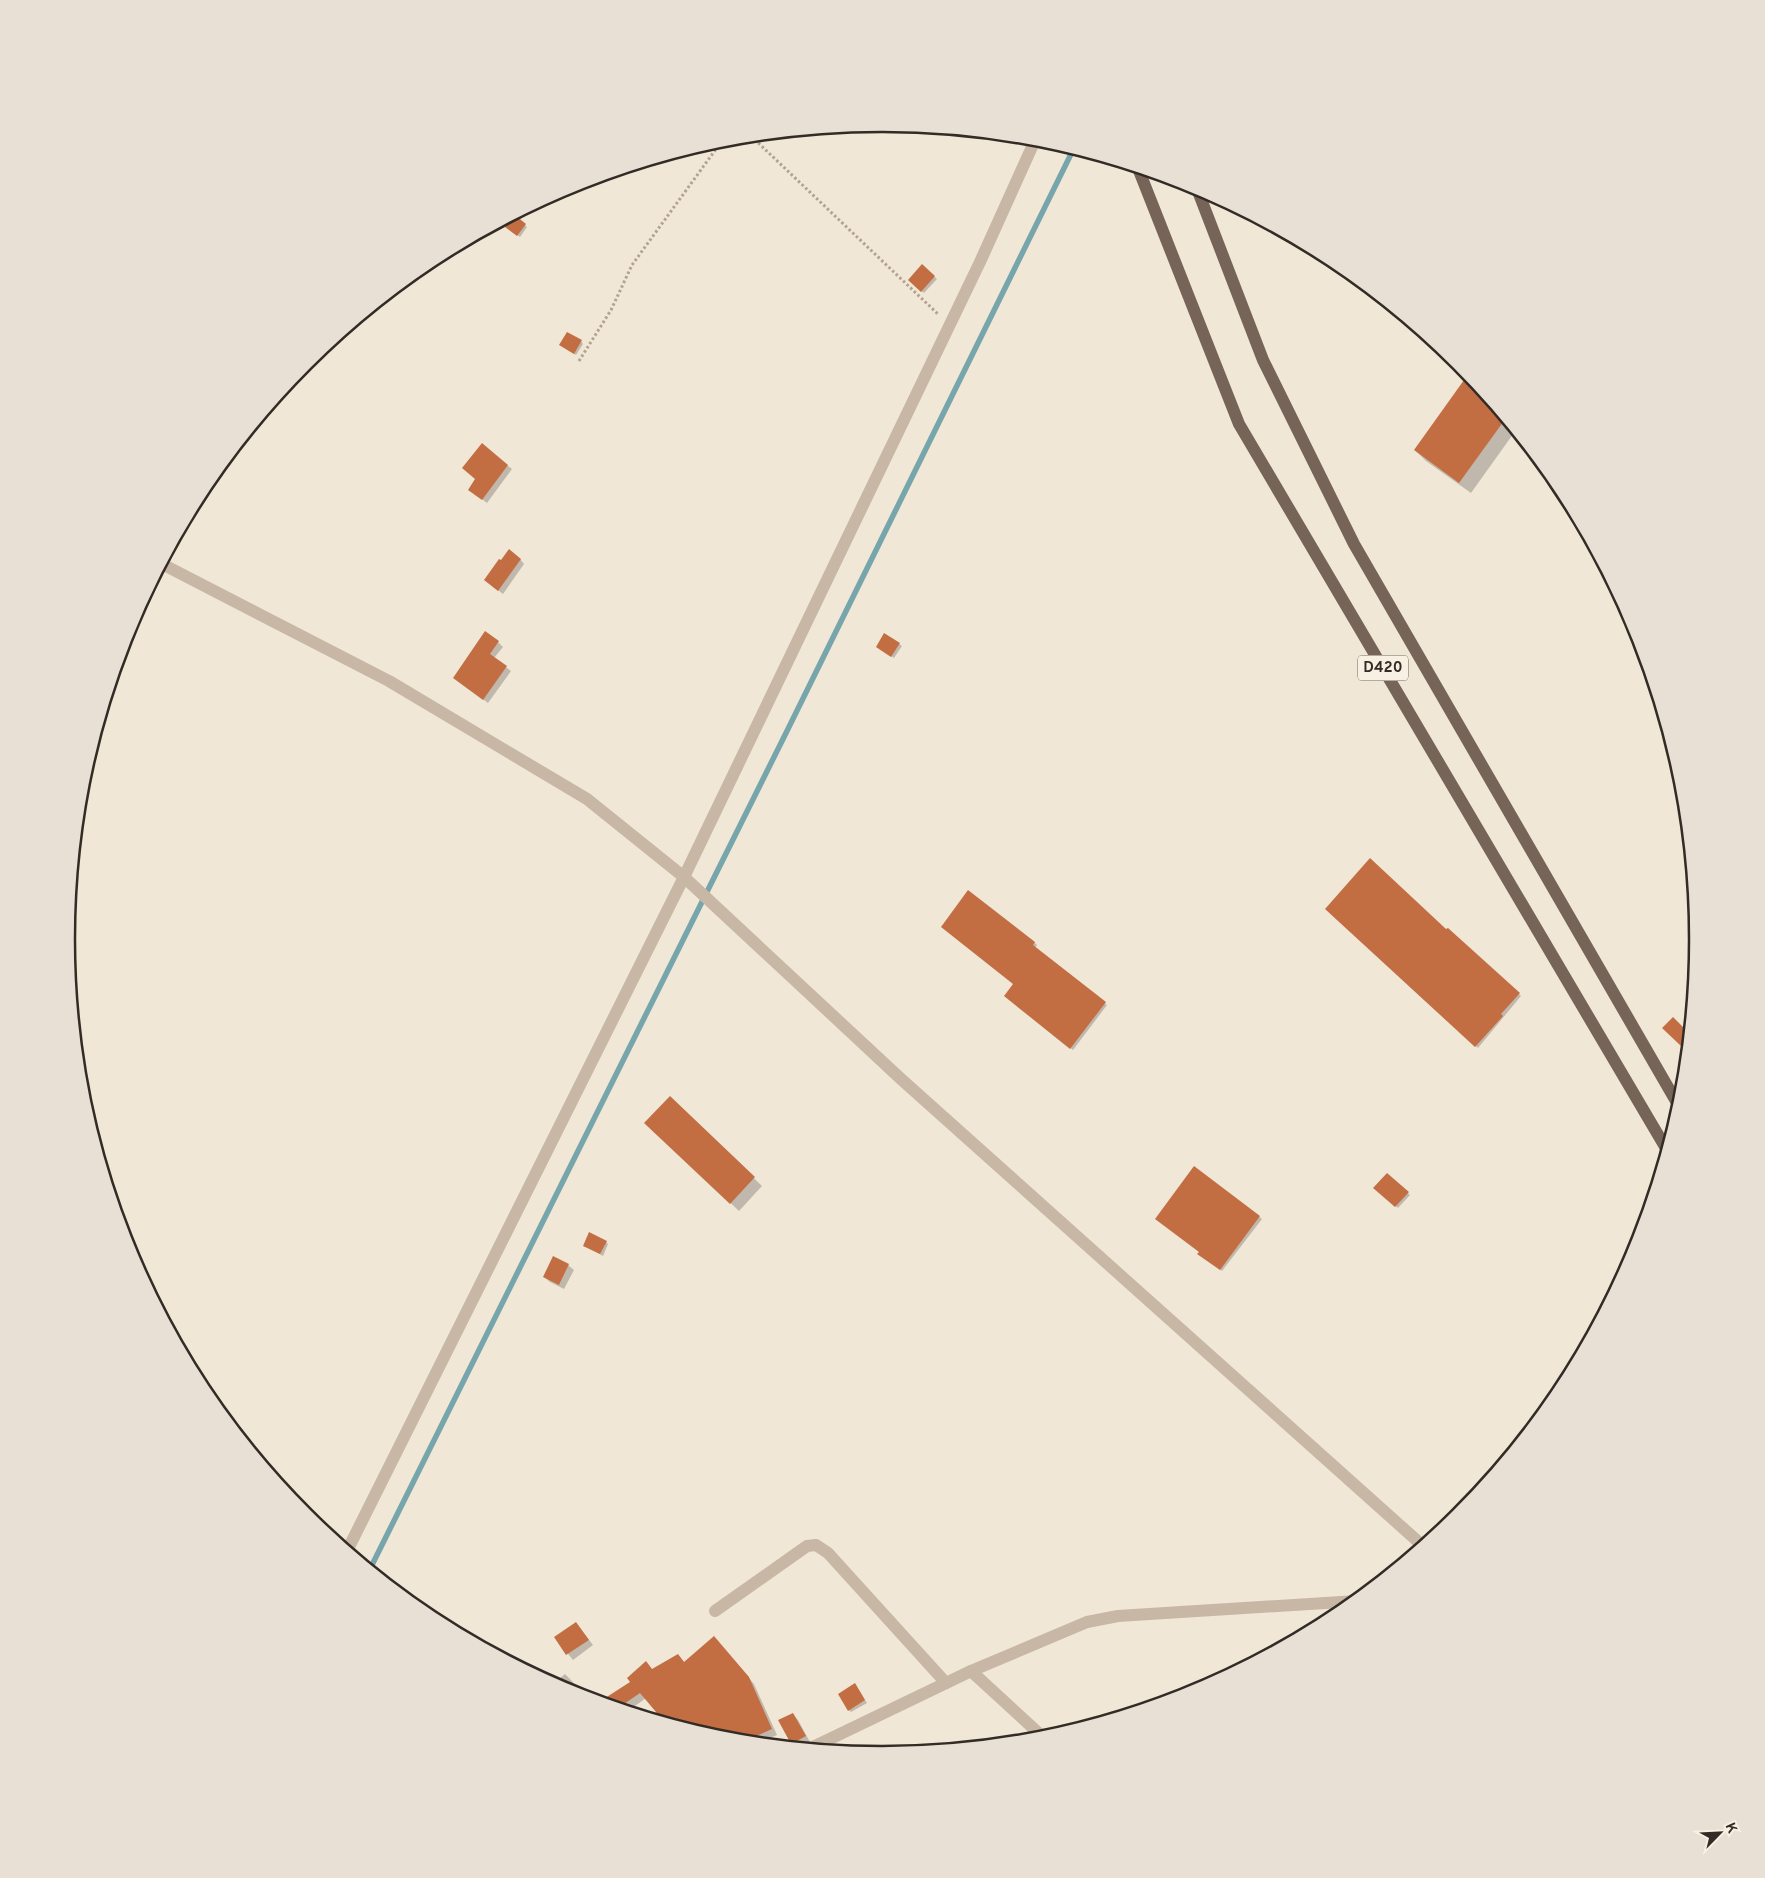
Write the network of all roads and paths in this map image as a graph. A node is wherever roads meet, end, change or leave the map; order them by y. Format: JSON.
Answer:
{"nodes":[{"id":1,"x":757,"y":141,"type":"edge"},
{"id":2,"x":1032,"y":146,"type":"edge"},
{"id":3,"x":716,"y":149,"type":"edge"},
{"id":4,"x":1140,"y":173,"type":"edge"},
{"id":5,"x":1200,"y":197,"type":"edge"},
{"id":6,"x":950,"y":325,"type":"junction"},
{"id":7,"x":579,"y":361,"type":"dead end"},
{"id":8,"x":166,"y":566,"type":"edge"},
{"id":9,"x":684,"y":878,"type":"junction"},
{"id":10,"x":1674,"y":1097,"type":"edge"},
{"id":11,"x":1663,"y":1142,"type":"edge"},
{"id":12,"x":1419,"y":1542,"type":"edge"},
{"id":13,"x":349,"y":1545,"type":"edge"},
{"id":14,"x":1343,"y":1602,"type":"edge"},
{"id":15,"x":715,"y":1611,"type":"dead end"},
{"id":16,"x":970,"y":1671,"type":"junction"},
{"id":17,"x":946,"y":1683,"type":"junction"},
{"id":18,"x":1038,"y":1731,"type":"edge"},
{"id":19,"x":819,"y":1744,"type":"edge"}],
"edges":[{"from":1,"to":6,"type":"path"},
{"from":2,"to":6,"type":"street"},
{"from":3,"to":7,"type":"path"},
{"from":4,"to":11,"type":"main road","number":"D420"},
{"from":5,"to":10,"type":"main road","number":"D420"},
{"from":6,"to":9,"type":"street"},
{"from":8,"to":9,"type":"street"},
{"from":9,"to":12,"type":"street"},
{"from":9,"to":13,"type":"street"},
{"from":14,"to":16,"type":"street"},
{"from":15,"to":17,"type":"street"},
{"from":16,"to":17,"type":"street"},
{"from":16,"to":18,"type":"street"},
{"from":17,"to":19,"type":"street"}]}
